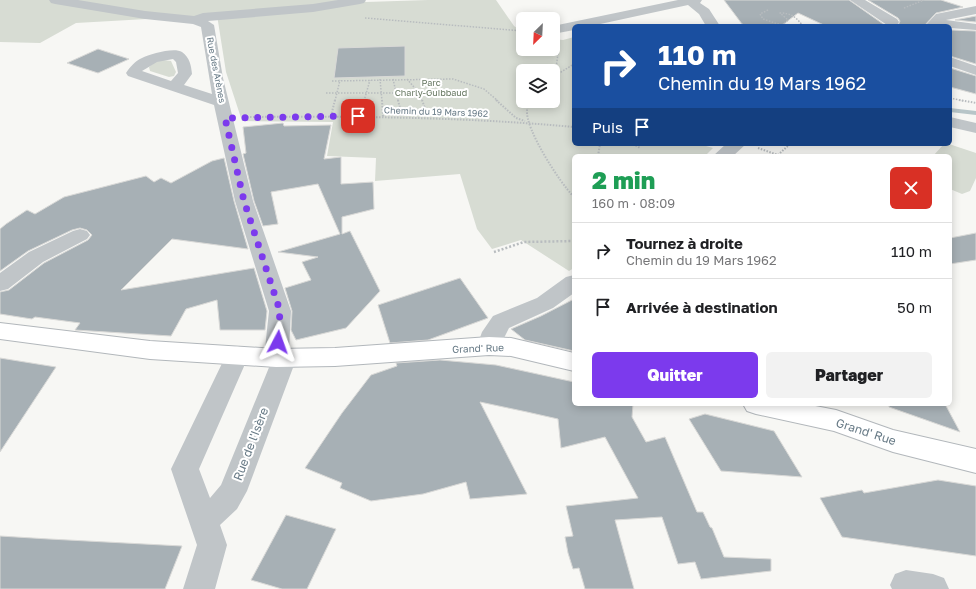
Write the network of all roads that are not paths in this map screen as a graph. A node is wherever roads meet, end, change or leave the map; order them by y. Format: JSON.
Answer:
{"nodes":[{"id":1,"x":55,"y":0,"type":"edge"},
{"id":2,"x":360,"y":0,"type":"edge"},
{"id":3,"x":856,"y":0,"type":"edge"},
{"id":4,"x":694,"y":1,"type":"edge"},
{"id":5,"x":976,"y":10,"type":"edge"},
{"id":6,"x":195,"y":20,"type":"junction"},
{"id":7,"x":892,"y":22,"type":"edge"},
{"id":8,"x":936,"y":22,"type":"edge"},
{"id":9,"x":582,"y":24,"type":"edge"},
{"id":10,"x":712,"y":24,"type":"edge"},
{"id":11,"x":951,"y":24,"type":"edge"},
{"id":12,"x":952,"y":24,"type":"edge"},
{"id":13,"x":572,"y":26,"type":"edge"},
{"id":14,"x":974,"y":27,"type":"dead end"},
{"id":15,"x":560,"y":29,"type":"edge"},
{"id":16,"x":976,"y":59,"type":"edge"},
{"id":17,"x":956,"y":64,"type":"edge"},
{"id":18,"x":976,"y":72,"type":"edge"},
{"id":19,"x":174,"y":87,"type":"dead end"},
{"id":20,"x":223,"y":110,"type":"junction"},
{"id":21,"x":952,"y":122,"type":"edge"},
{"id":22,"x":976,"y":128,"type":"edge"},
{"id":23,"x":734,"y":146,"type":"edge"},
{"id":24,"x":724,"y":154,"type":"edge"},
{"id":25,"x":80,"y":235,"type":"dead end"},
{"id":26,"x":572,"y":283,"type":"edge"},
{"id":27,"x":0,"y":284,"type":"edge"},
{"id":28,"x":0,"y":331,"type":"edge"},
{"id":29,"x":489,"y":346,"type":"junction"},
{"id":30,"x":237,"y":355,"type":"junction"},
{"id":31,"x":280,"y":358,"type":"junction"},
{"id":32,"x":572,"y":362,"type":"edge"},
{"id":33,"x":765,"y":406,"type":"edge"},
{"id":34,"x":976,"y":461,"type":"edge"},
{"id":35,"x":202,"y":520,"type":"junction"},
{"id":36,"x":199,"y":589,"type":"edge"}],
"edges":[{"from":1,"to":6,"type":"street"},
{"from":2,"to":6,"type":"street"},
{"from":3,"to":7,"type":"street"},
{"from":4,"to":9,"type":"street"},
{"from":4,"to":10,"type":"street"},
{"from":5,"to":8,"type":"street"},
{"from":6,"to":20,"type":"street","name":"Rue des Arènes"},
{"from":8,"to":11,"type":"street"},
{"from":12,"to":14,"type":"street"},
{"from":13,"to":15,"type":"street"},
{"from":16,"to":17,"type":"street"},
{"from":17,"to":18,"type":"street"},
{"from":19,"to":20,"type":"street"},
{"from":20,"to":31,"type":"street","name":"Rue des Arènes"},
{"from":21,"to":22,"type":"street"},
{"from":23,"to":24,"type":"street"},
{"from":25,"to":27,"type":"street"},
{"from":26,"to":29,"type":"street"},
{"from":28,"to":30,"type":"main road","name":"Grand' Rue"},
{"from":29,"to":31,"type":"main road","name":"Grand' Rue"},
{"from":29,"to":32,"type":"main road","name":"Grand' Rue"},
{"from":30,"to":31,"type":"main road","name":"Grand' Rue"},
{"from":30,"to":35,"type":"street"},
{"from":31,"to":35,"type":"street","name":"Rue de l'Isère"},
{"from":33,"to":34,"type":"main road","name":"Grand' Rue"},
{"from":35,"to":36,"type":"street"}]}
